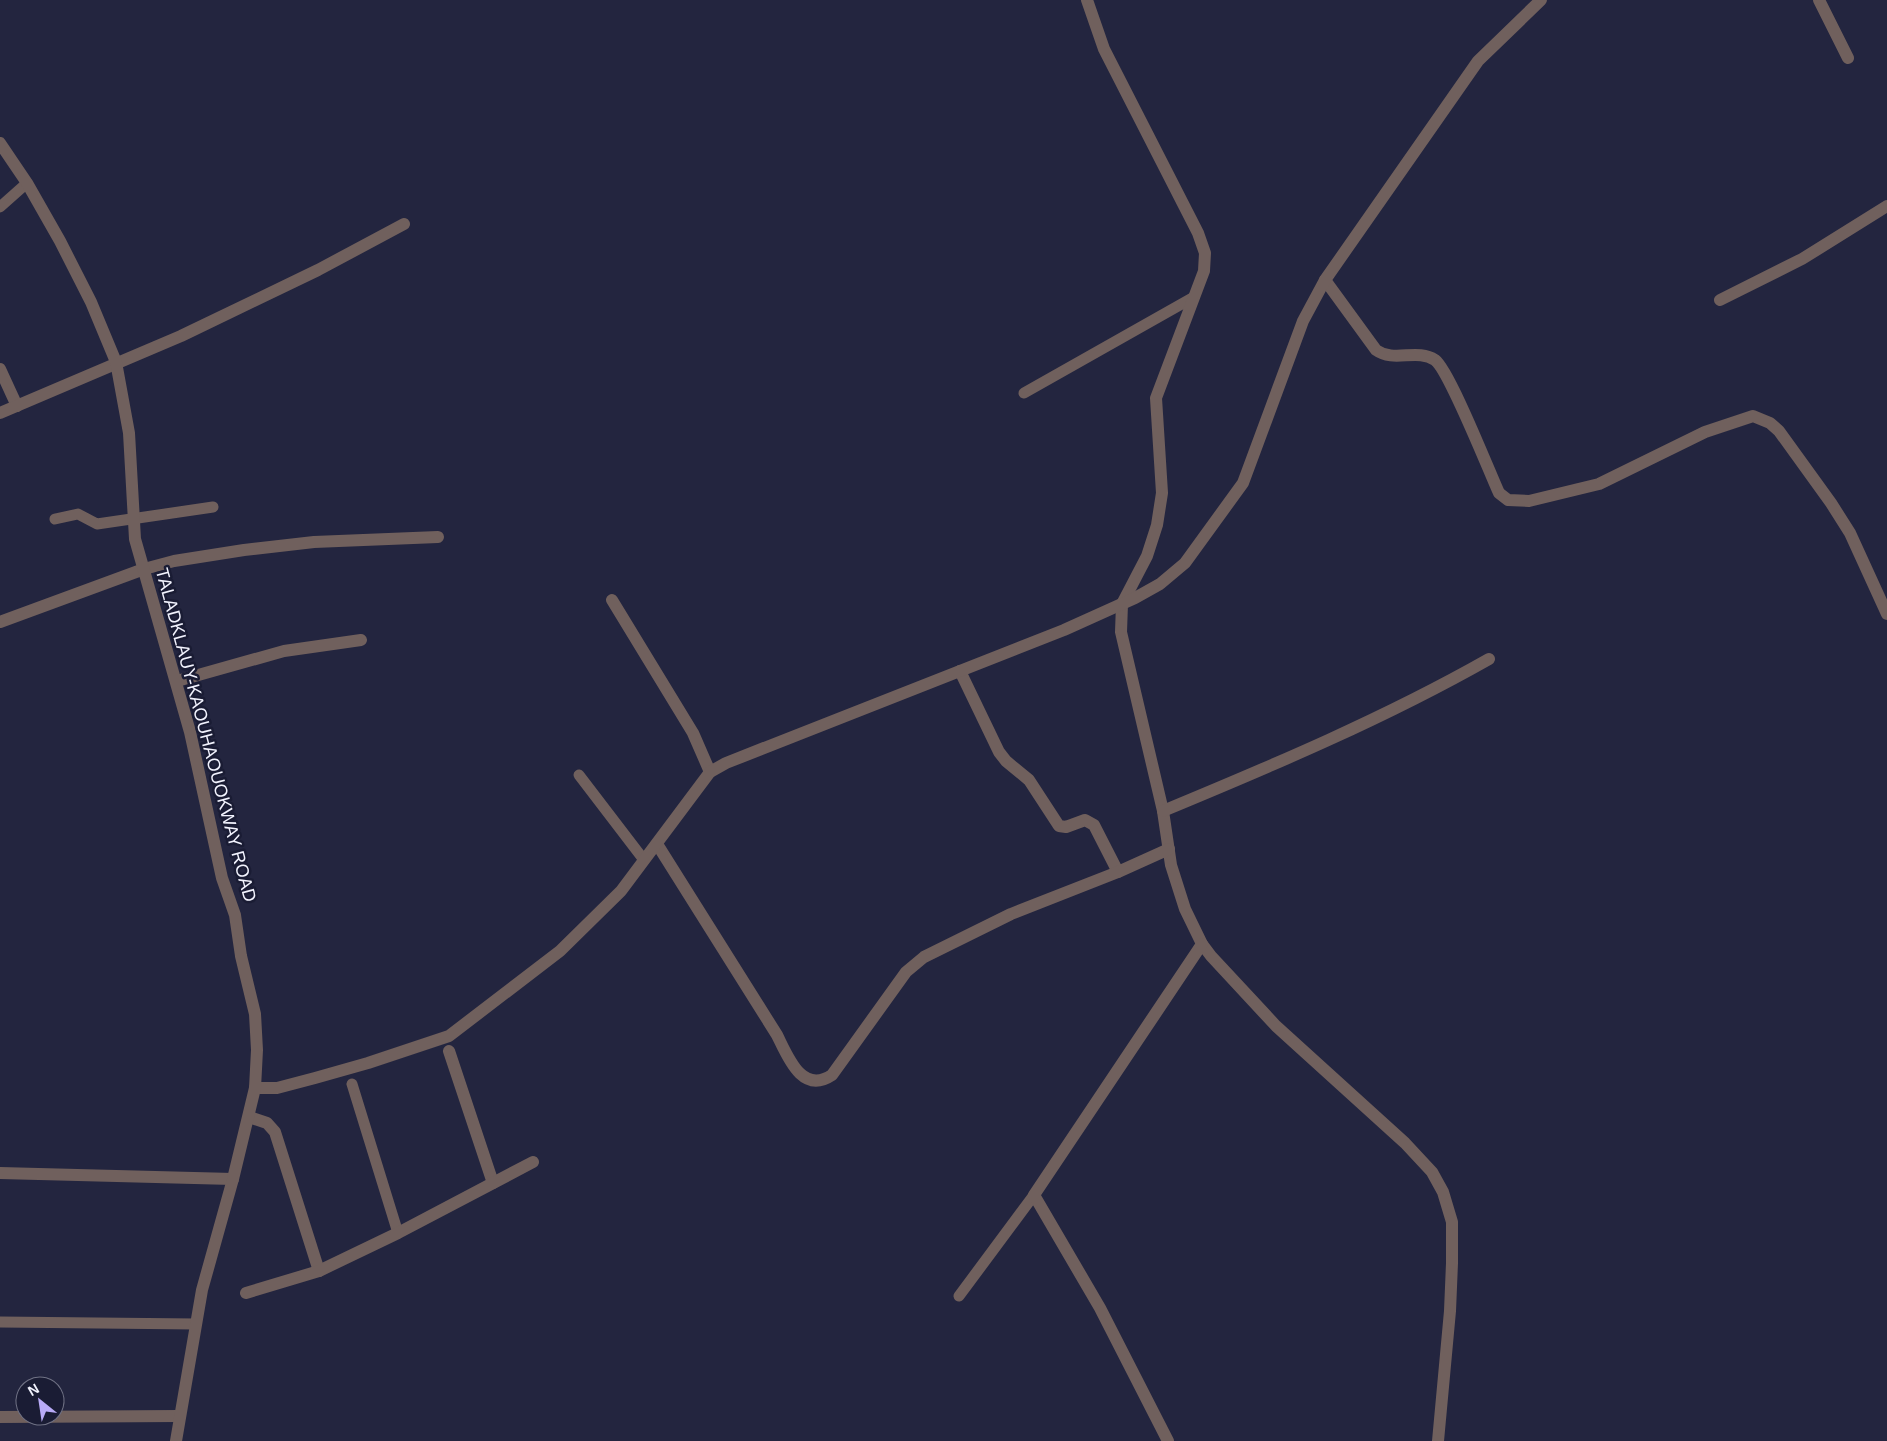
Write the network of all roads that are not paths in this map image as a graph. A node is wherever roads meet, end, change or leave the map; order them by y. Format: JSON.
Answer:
{"nodes":[{"id":1,"x":1087,"y":0,"type":"edge"},
{"id":2,"x":1541,"y":0,"type":"edge"},
{"id":3,"x":1819,"y":0,"type":"edge"},
{"id":4,"x":1848,"y":58,"type":"dead end"},
{"id":5,"x":0,"y":143,"type":"edge"},
{"id":6,"x":27,"y":183,"type":"junction"},
{"id":7,"x":1887,"y":206,"type":"edge"},
{"id":8,"x":0,"y":207,"type":"edge"},
{"id":9,"x":404,"y":224,"type":"dead end"},
{"id":10,"x":1325,"y":280,"type":"junction"},
{"id":11,"x":1194,"y":297,"type":"junction"},
{"id":12,"x":1720,"y":300,"type":"dead end"},
{"id":13,"x":116,"y":362,"type":"junction"},
{"id":14,"x":0,"y":369,"type":"edge"},
{"id":15,"x":1024,"y":393,"type":"dead end"},
{"id":16,"x":17,"y":406,"type":"junction"},
{"id":17,"x":0,"y":413,"type":"edge"},
{"id":18,"x":213,"y":507,"type":"dead end"},
{"id":19,"x":134,"y":518,"type":"junction"},
{"id":20,"x":54,"y":519,"type":"dead end"},
{"id":21,"x":438,"y":537,"type":"dead end"},
{"id":22,"x":144,"y":569,"type":"junction"},
{"id":23,"x":612,"y":600,"type":"dead end"},
{"id":24,"x":1122,"y":604,"type":"junction"},
{"id":25,"x":1887,"y":614,"type":"edge"},
{"id":26,"x":0,"y":622,"type":"edge"},
{"id":27,"x":360,"y":640,"type":"dead end"},
{"id":28,"x":1488,"y":659,"type":"dead end"},
{"id":29,"x":960,"y":671,"type":"junction"},
{"id":30,"x":177,"y":681,"type":"junction"},
{"id":31,"x":710,"y":772,"type":"junction"},
{"id":32,"x":579,"y":775,"type":"dead end"},
{"id":33,"x":1163,"y":810,"type":"junction"},
{"id":34,"x":657,"y":844,"type":"junction"},
{"id":35,"x":1169,"y":849,"type":"junction"},
{"id":36,"x":644,"y":860,"type":"junction"},
{"id":37,"x":1118,"y":872,"type":"junction"},
{"id":38,"x":1202,"y":944,"type":"junction"},
{"id":39,"x":449,"y":1051,"type":"dead end"},
{"id":40,"x":352,"y":1084,"type":"dead end"},
{"id":41,"x":255,"y":1088,"type":"junction"},
{"id":42,"x":249,"y":1117,"type":"junction"},
{"id":43,"x":533,"y":1162,"type":"dead end"},
{"id":44,"x":0,"y":1173,"type":"edge"},
{"id":45,"x":233,"y":1179,"type":"junction"},
{"id":46,"x":493,"y":1183,"type":"junction"},
{"id":47,"x":1034,"y":1195,"type":"junction"},
{"id":48,"x":398,"y":1233,"type":"junction"},
{"id":49,"x":320,"y":1271,"type":"junction"},
{"id":50,"x":246,"y":1293,"type":"dead end"},
{"id":51,"x":959,"y":1296,"type":"dead end"},
{"id":52,"x":0,"y":1322,"type":"edge"},
{"id":53,"x":196,"y":1324,"type":"junction"},
{"id":54,"x":180,"y":1416,"type":"junction"},
{"id":55,"x":0,"y":1417,"type":"edge"},
{"id":56,"x":176,"y":1441,"type":"edge"},
{"id":57,"x":1168,"y":1441,"type":"edge"},
{"id":58,"x":1438,"y":1441,"type":"edge"}],
"edges":[{"from":1,"to":11,"type":"street"},
{"from":2,"to":10,"type":"street"},
{"from":3,"to":4,"type":"street"},
{"from":5,"to":6,"type":"street","name":"TALADKLAUY-KAOUHAOUOKWAY ROAD"},
{"from":6,"to":8,"type":"lane"},
{"from":6,"to":13,"type":"street","name":"TALADKLAUY-KAOUHAOUOKWAY ROAD"},
{"from":7,"to":12,"type":"street"},
{"from":9,"to":13,"type":"street"},
{"from":10,"to":24,"type":"street"},
{"from":10,"to":25,"type":"street"},
{"from":11,"to":15,"type":"lane"},
{"from":11,"to":24,"type":"street"},
{"from":13,"to":16,"type":"street"},
{"from":13,"to":19,"type":"street","name":"TALADKLAUY-KAOUHAOUOKWAY ROAD"},
{"from":14,"to":16,"type":"street"},
{"from":16,"to":17,"type":"street"},
{"from":18,"to":19,"type":"lane"},
{"from":19,"to":20,"type":"lane"},
{"from":19,"to":22,"type":"street","name":"TALADKLAUY-KAOUHAOUOKWAY ROAD"},
{"from":21,"to":22,"type":"street"},
{"from":22,"to":26,"type":"street"},
{"from":22,"to":30,"type":"street","name":"TALADKLAUY-KAOUHAOUOKWAY ROAD"},
{"from":23,"to":31,"type":"street"},
{"from":24,"to":29,"type":"street"},
{"from":24,"to":33,"type":"street"},
{"from":27,"to":30,"type":"street"},
{"from":28,"to":33,"type":"street"},
{"from":29,"to":31,"type":"street"},
{"from":29,"to":37,"type":"street"},
{"from":30,"to":41,"type":"street","name":"TALADKLAUY-KAOUHAOUOKWAY ROAD"},
{"from":31,"to":34,"type":"street"},
{"from":32,"to":36,"type":"lane"},
{"from":33,"to":35,"type":"street"},
{"from":34,"to":36,"type":"street"},
{"from":34,"to":37,"type":"street"},
{"from":35,"to":37,"type":"street"},
{"from":35,"to":38,"type":"street"},
{"from":36,"to":41,"type":"street"},
{"from":38,"to":47,"type":"street"},
{"from":38,"to":58,"type":"street"},
{"from":39,"to":46,"type":"street"},
{"from":40,"to":48,"type":"lane"},
{"from":41,"to":42,"type":"street","name":"TALADKLAUY-KAOUHAOUOKWAY ROAD"},
{"from":42,"to":45,"type":"street","name":"TALADKLAUY-KAOUHAOUOKWAY ROAD"},
{"from":42,"to":49,"type":"street"},
{"from":43,"to":46,"type":"street"},
{"from":44,"to":45,"type":"street"},
{"from":45,"to":53,"type":"street","name":"TALADKLAUY-KAOUHAOUOKWAY ROAD"},
{"from":46,"to":48,"type":"street"},
{"from":47,"to":51,"type":"lane"},
{"from":47,"to":57,"type":"street"},
{"from":48,"to":49,"type":"street"},
{"from":49,"to":50,"type":"street"},
{"from":52,"to":53,"type":"lane"},
{"from":53,"to":54,"type":"street","name":"TALADKLAUY-KAOUHAOUOKWAY ROAD"},
{"from":54,"to":55,"type":"street"},
{"from":54,"to":56,"type":"street","name":"TALADKLAUY-KAOUHAOUOKWAY ROAD"}]}
